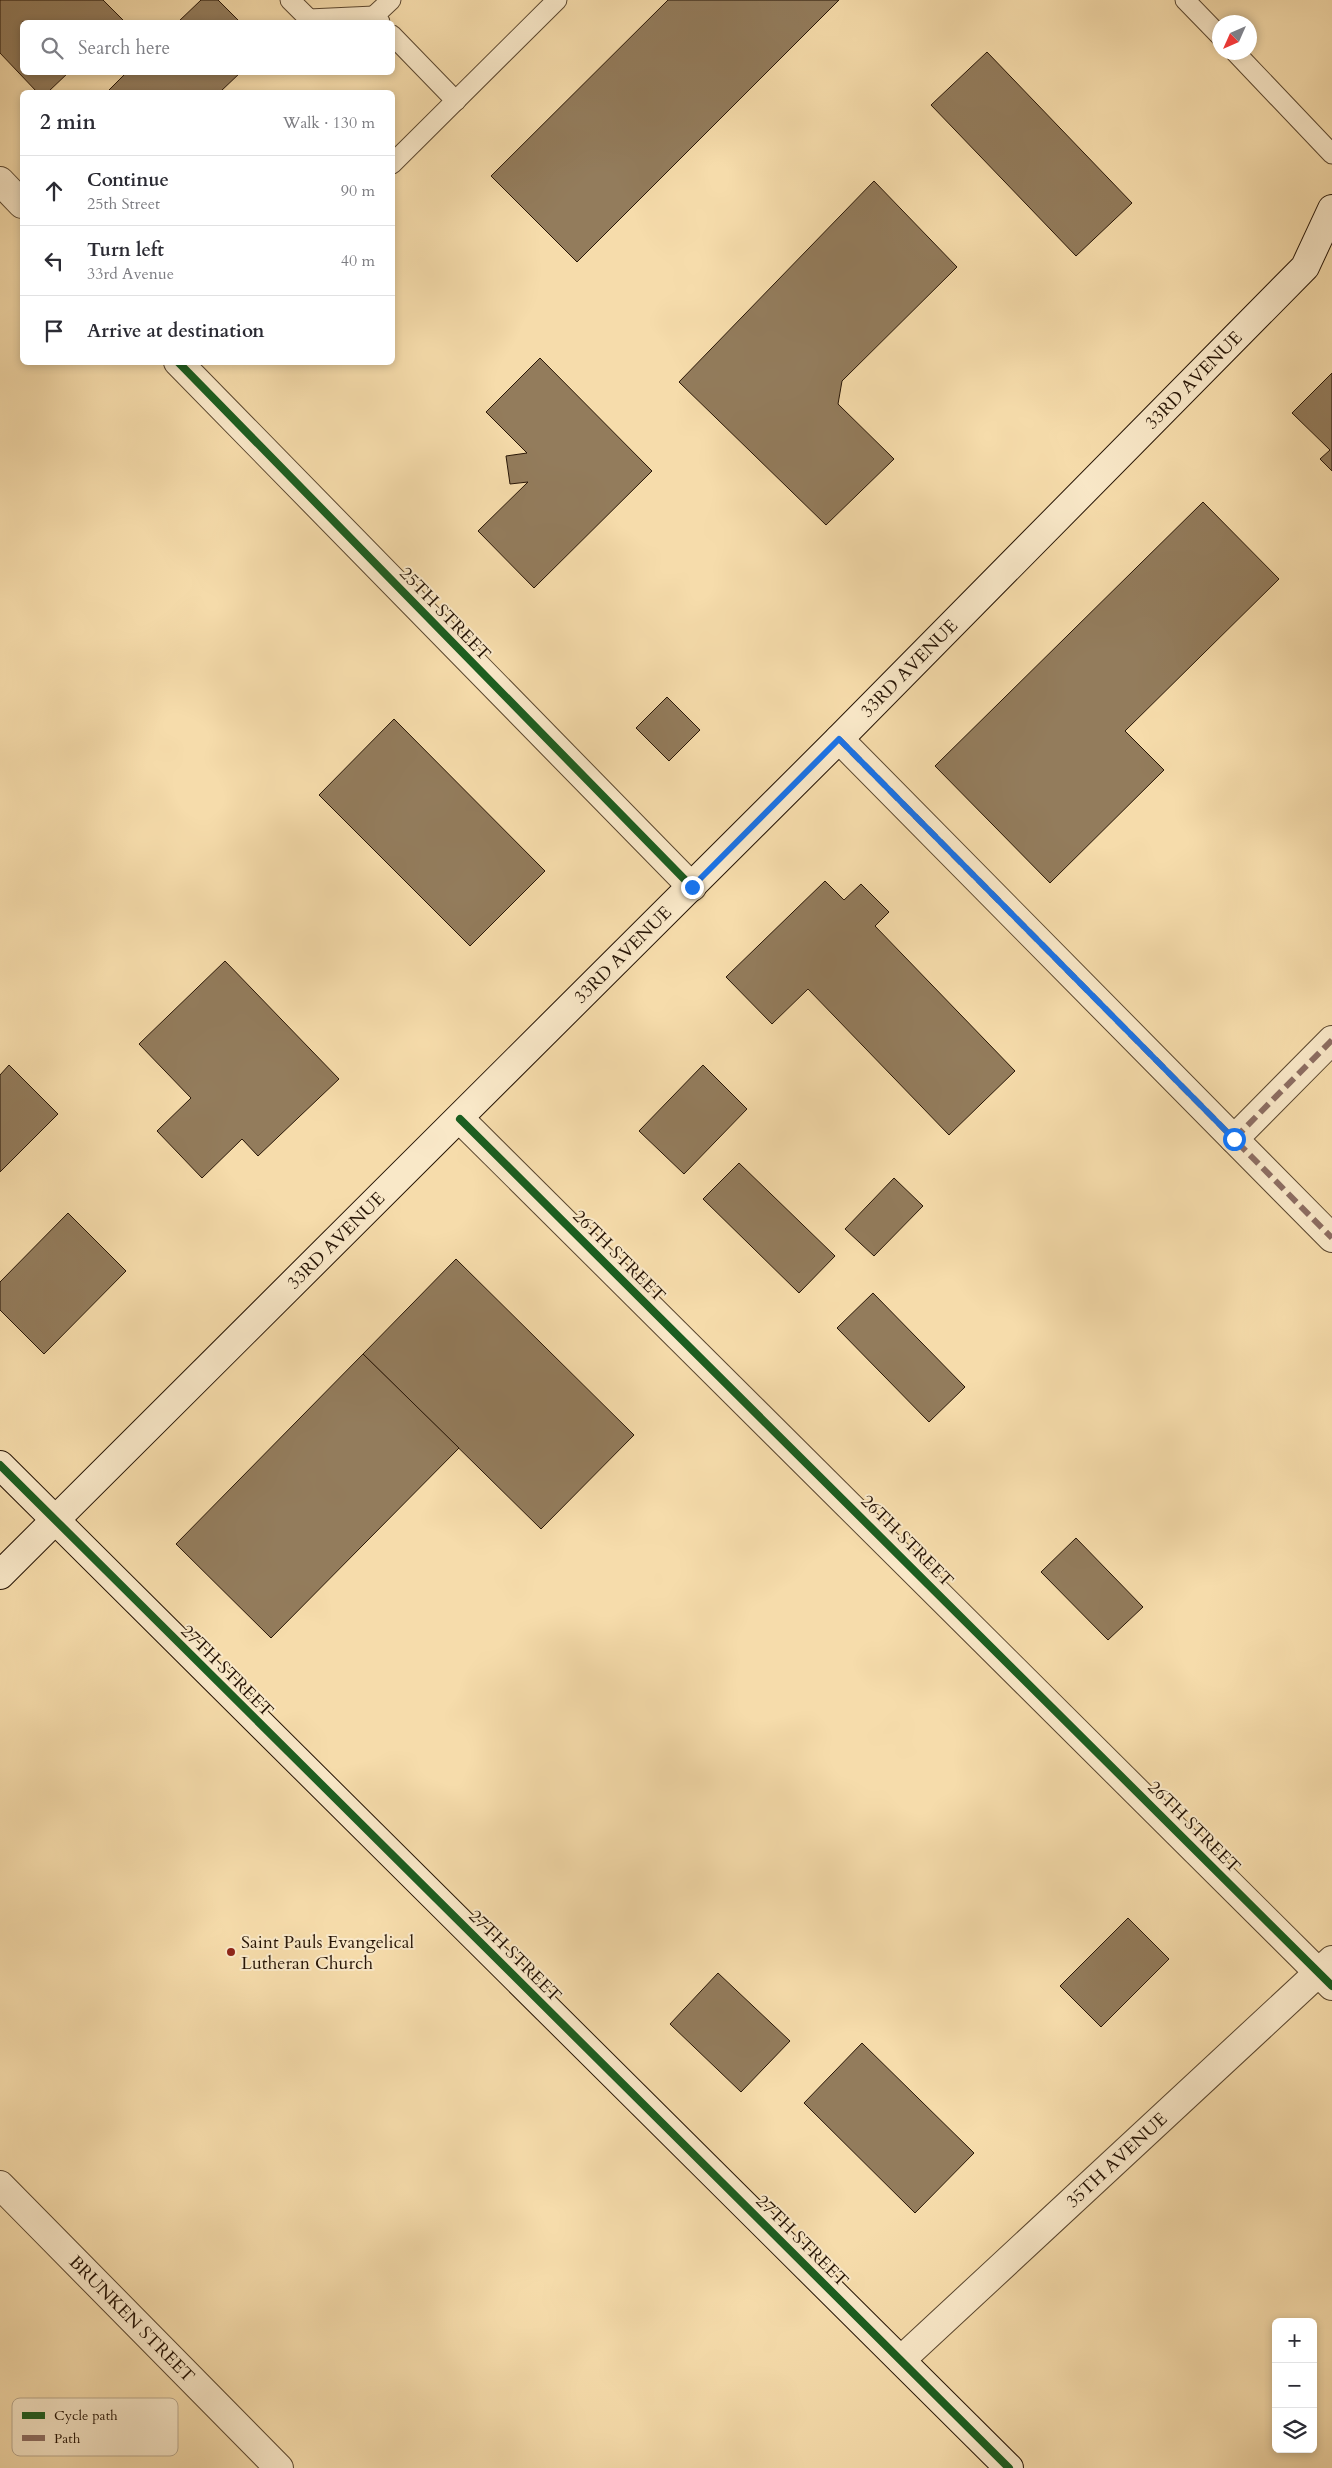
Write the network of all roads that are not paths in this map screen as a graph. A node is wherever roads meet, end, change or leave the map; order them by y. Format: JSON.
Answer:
{"nodes":[{"id":1,"x":290,"y":0,"type":"edge"},
{"id":2,"x":391,"y":0,"type":"edge"},
{"id":3,"x":557,"y":0,"type":"edge"},
{"id":4,"x":1185,"y":0,"type":"edge"},
{"id":5,"x":377,"y":19,"type":"edge"},
{"id":6,"x":1212,"y":28,"type":"edge"},
{"id":7,"x":395,"y":38,"type":"edge"},
{"id":8,"x":1243,"y":60,"type":"edge"},
{"id":9,"x":456,"y":101,"type":"junction"},
{"id":10,"x":1332,"y":154,"type":"edge"},
{"id":11,"x":395,"y":161,"type":"edge"},
{"id":12,"x":0,"y":181,"type":"edge"},
{"id":13,"x":20,"y":202,"type":"edge"},
{"id":14,"x":1332,"y":209,"type":"edge"},
{"id":15,"x":1332,"y":256,"type":"edge"},
{"id":16,"x":1304,"y":266,"type":"junction"},
{"id":17,"x":186,"y":365,"type":"edge"},
{"id":18,"x":839,"y":739,"type":"junction"},
{"id":19,"x":692,"y":887,"type":"junction"},
{"id":20,"x":1332,"y":1040,"type":"edge"},
{"id":21,"x":460,"y":1119,"type":"junction"},
{"id":22,"x":1234,"y":1139,"type":"junction"},
{"id":23,"x":1332,"y":1238,"type":"edge"},
{"id":24,"x":0,"y":1465,"type":"edge"},
{"id":25,"x":54,"y":1521,"type":"junction"},
{"id":26,"x":0,"y":1575,"type":"edge"},
{"id":27,"x":1328,"y":1973,"type":"edge"},
{"id":28,"x":0,"y":2184,"type":"edge"},
{"id":29,"x":901,"y":2360,"type":"junction"},
{"id":30,"x":272,"y":2460,"type":"edge"},
{"id":31,"x":1009,"y":2468,"type":"edge"}],
"edges":[{"from":1,"to":5,"type":"lane"},
{"from":2,"to":5,"type":"lane"},
{"from":3,"to":9,"type":"lane"},
{"from":4,"to":6,"type":"lane"},
{"from":7,"to":9,"type":"lane"},
{"from":8,"to":10,"type":"lane"},
{"from":9,"to":11,"type":"lane"},
{"from":12,"to":13,"type":"street"},
{"from":14,"to":16,"type":"street","name":"33RD AVENUE"},
{"from":15,"to":16,"type":"street","name":"33RD AVENUE"},
{"from":16,"to":18,"type":"street","name":"33RD AVENUE"},
{"from":17,"to":19,"type":"street","name":"25TH STREET"},
{"from":18,"to":19,"type":"street","name":"33RD AVENUE"},
{"from":18,"to":22,"type":"street"},
{"from":19,"to":21,"type":"street","name":"33RD AVENUE"},
{"from":20,"to":22,"type":"street"},
{"from":21,"to":25,"type":"street","name":"33RD AVENUE"},
{"from":21,"to":27,"type":"street","name":"26TH STREET"},
{"from":22,"to":23,"type":"street"},
{"from":24,"to":25,"type":"street","name":"27TH STREET"},
{"from":25,"to":26,"type":"street","name":"33RD AVENUE"},
{"from":25,"to":29,"type":"street","name":"27TH STREET"},
{"from":27,"to":29,"type":"street","name":"35TH AVENUE"},
{"from":28,"to":30,"type":"street","name":"BRUNKEN STREET"},
{"from":29,"to":31,"type":"street","name":"27TH STREET"}]}
